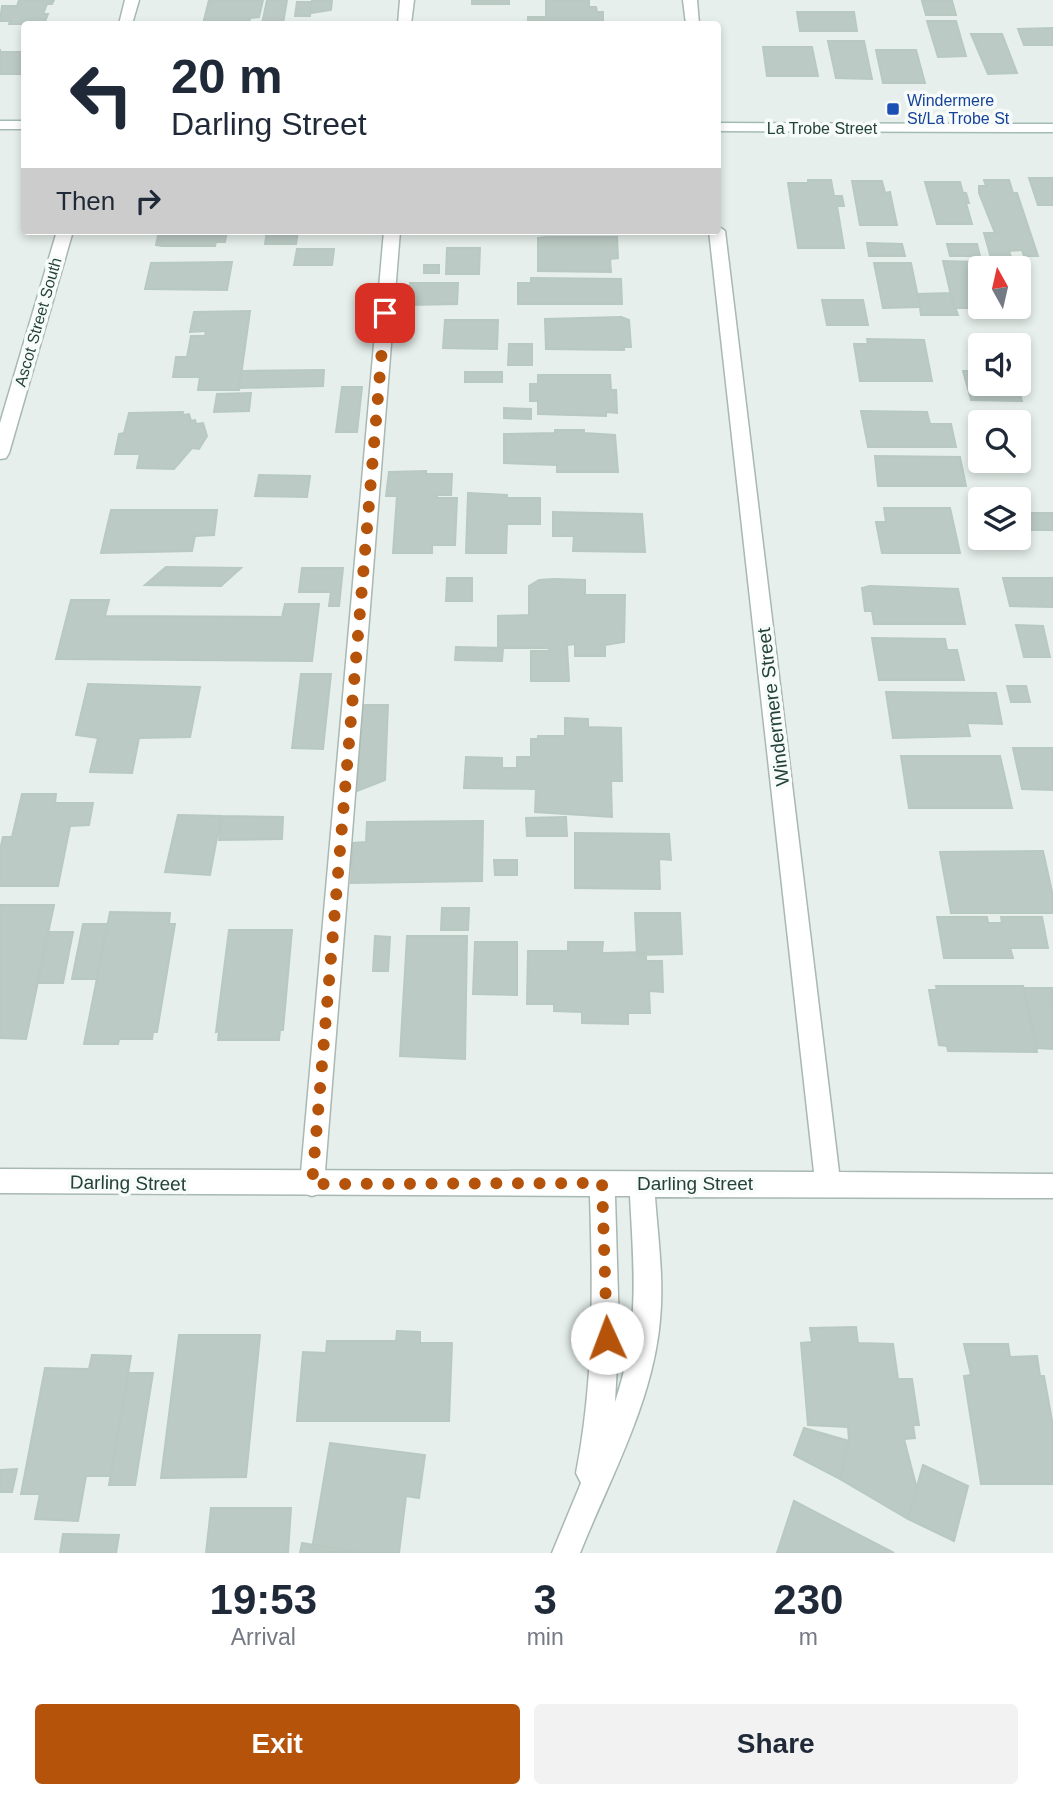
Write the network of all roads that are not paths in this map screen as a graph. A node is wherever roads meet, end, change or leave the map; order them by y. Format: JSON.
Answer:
{"nodes":[{"id":1,"x":132,"y":0,"type":"edge"},
{"id":2,"x":407,"y":0,"type":"edge"},
{"id":3,"x":690,"y":0,"type":"edge"},
{"id":4,"x":127,"y":21,"type":"edge"},
{"id":5,"x":405,"y":21,"type":"edge"},
{"id":6,"x":693,"y":21,"type":"edge"},
{"id":7,"x":0,"y":125,"type":"edge"},
{"id":8,"x":21,"y":125,"type":"edge"},
{"id":9,"x":721,"y":127,"type":"edge"},
{"id":10,"x":1053,"y":128,"type":"edge"},
{"id":11,"x":64,"y":235,"type":"edge"},
{"id":12,"x":392,"y":235,"type":"edge"},
{"id":13,"x":717,"y":235,"type":"edge"},
{"id":14,"x":0,"y":453,"type":"edge"},
{"id":15,"x":0,"y":1181,"type":"edge"},
{"id":16,"x":602,"y":1183,"type":"junction"},
{"id":17,"x":642,"y":1183,"type":"junction"},
{"id":18,"x":828,"y":1183,"type":"junction"},
{"id":19,"x":312,"y":1184,"type":"junction"},
{"id":20,"x":1053,"y":1186,"type":"edge"},
{"id":21,"x":571,"y":1541,"type":"edge"}],
"edges":[{"from":1,"to":4,"type":"street"},
{"from":2,"to":5,"type":"street"},
{"from":3,"to":6,"type":"street"},
{"from":7,"to":8,"type":"street"},
{"from":9,"to":10,"type":"street","name":"La Trobe Street"},
{"from":11,"to":14,"type":"street","name":"Ascot Street South"},
{"from":12,"to":19,"type":"street"},
{"from":13,"to":18,"type":"street","name":"Windermere Street"},
{"from":15,"to":19,"type":"street","name":"Darling Street"},
{"from":16,"to":17,"type":"street","name":"Darling Street"},
{"from":16,"to":19,"type":"street","name":"Darling Street"},
{"from":16,"to":21,"type":"street"},
{"from":17,"to":18,"type":"street","name":"Darling Street"},
{"from":17,"to":21,"type":"street"},
{"from":18,"to":20,"type":"street","name":"Darling Street"}]}
